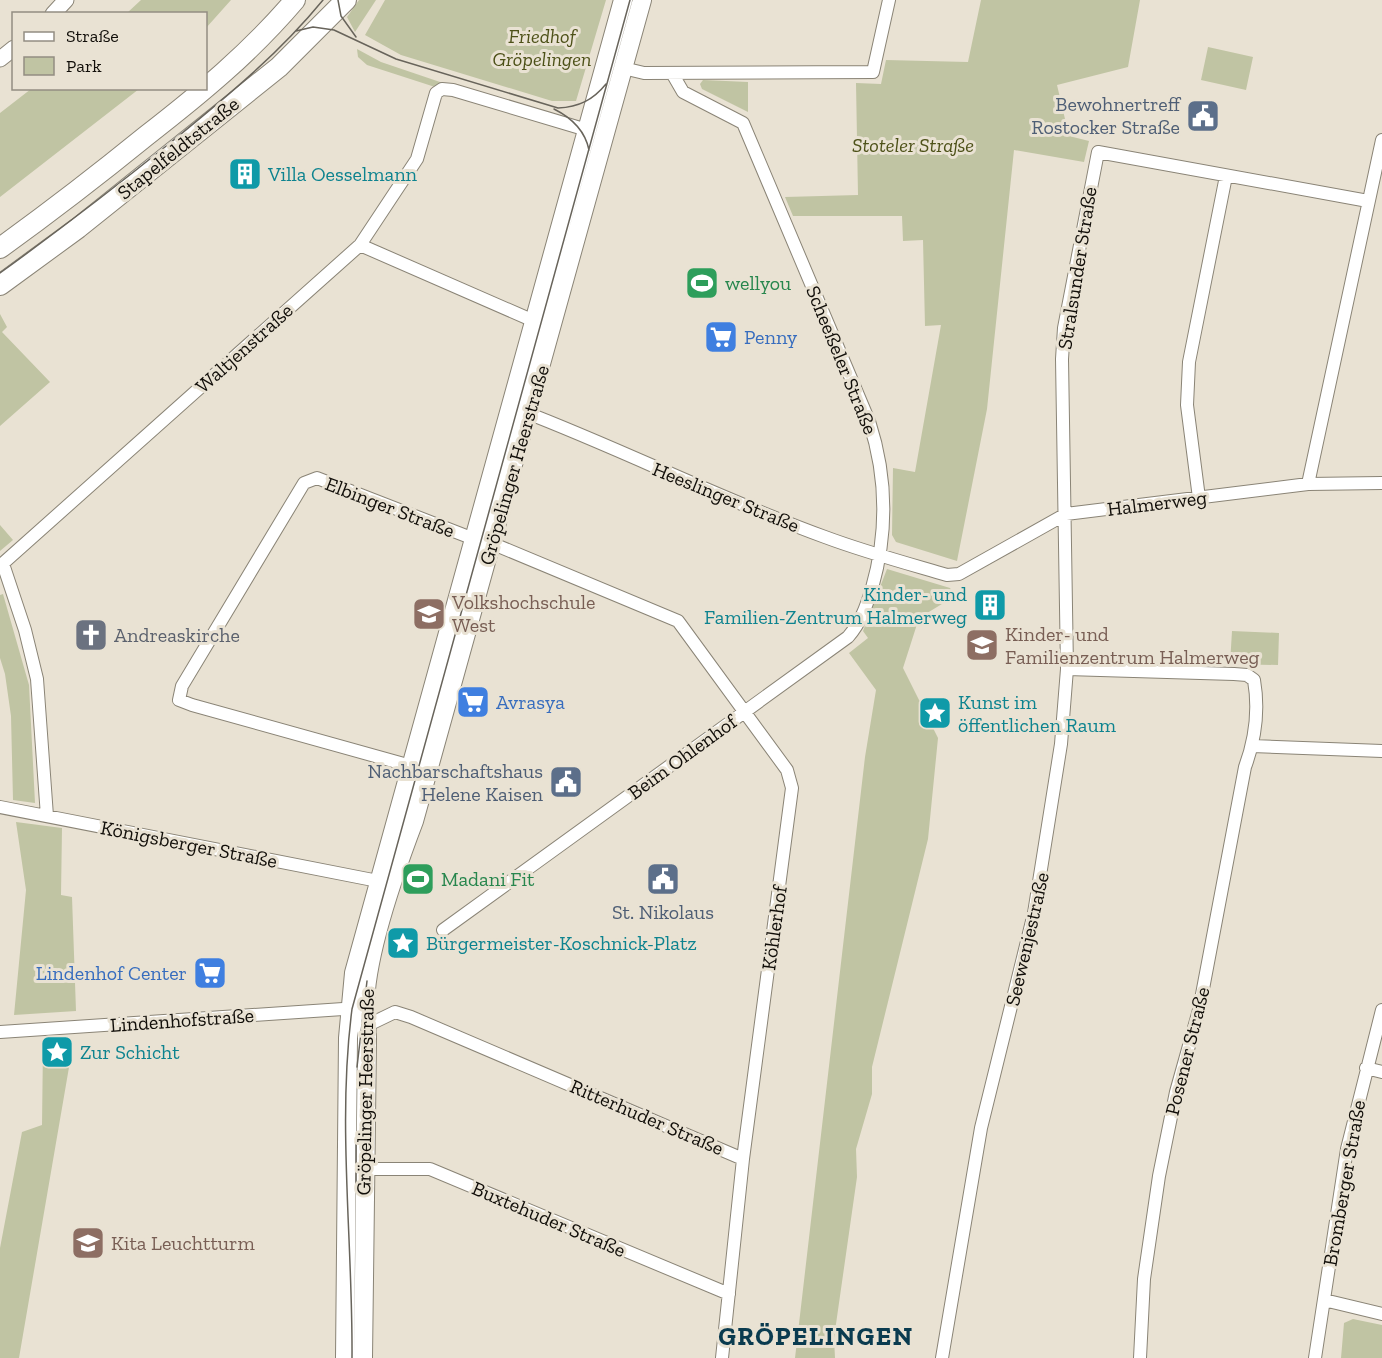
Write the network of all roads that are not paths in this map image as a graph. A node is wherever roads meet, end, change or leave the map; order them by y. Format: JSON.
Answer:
{"nodes":[{"id":1,"x":66,"y":0,"type":"edge"},
{"id":2,"x":295,"y":0,"type":"edge"},
{"id":3,"x":346,"y":0,"type":"edge"},
{"id":4,"x":623,"y":0,"type":"edge"},
{"id":5,"x":642,"y":0,"type":"edge"},
{"id":6,"x":889,"y":0,"type":"edge"},
{"id":7,"x":55,"y":12,"type":"edge"},
{"id":8,"x":12,"y":50,"type":"edge"},
{"id":9,"x":0,"y":59,"type":"edge"},
{"id":10,"x":623,"y":68,"type":"junction"},
{"id":11,"x":672,"y":73,"type":"junction"},
{"id":12,"x":207,"y":88,"type":"edge"},
{"id":13,"x":204,"y":90,"type":"edge"},
{"id":14,"x":587,"y":130,"type":"junction"},
{"id":15,"x":1382,"y":140,"type":"edge"},
{"id":16,"x":1226,"y":176,"type":"junction"},
{"id":17,"x":1368,"y":201,"type":"junction"},
{"id":18,"x":360,"y":244,"type":"junction"},
{"id":19,"x":0,"y":248,"type":"edge"},
{"id":20,"x":0,"y":285,"type":"edge"},
{"id":21,"x":534,"y":321,"type":"junction"},
{"id":22,"x":510,"y":407,"type":"junction"},
{"id":23,"x":529,"y":414,"type":"junction"},
{"id":24,"x":1382,"y":483,"type":"edge"},
{"id":25,"x":1308,"y":484,"type":"junction"},
{"id":26,"x":1199,"y":498,"type":"junction"},
{"id":27,"x":1066,"y":514,"type":"junction"},
{"id":28,"x":483,"y":541,"type":"junction"},
{"id":29,"x":881,"y":555,"type":"junction"},
{"id":30,"x":2,"y":565,"type":"edge"},
{"id":31,"x":947,"y":575,"type":"joint"},
{"id":32,"x":1066,"y":669,"type":"junction"},
{"id":33,"x":745,"y":712,"type":"junction"},
{"id":34,"x":1252,"y":747,"type":"junction"},
{"id":35,"x":1382,"y":751,"type":"edge"},
{"id":36,"x":411,"y":766,"type":"junction"},
{"id":37,"x":0,"y":807,"type":"edge"},
{"id":38,"x":47,"y":816,"type":"junction"},
{"id":39,"x":378,"y":881,"type":"junction"},
{"id":40,"x":443,"y":930,"type":"dead end"},
{"id":41,"x":357,"y":1008,"type":"junction"},
{"id":42,"x":1382,"y":1010,"type":"edge"},
{"id":43,"x":366,"y":1026,"type":"junction"},
{"id":44,"x":0,"y":1032,"type":"edge"},
{"id":45,"x":1366,"y":1068,"type":"junction"},
{"id":46,"x":1382,"y":1072,"type":"edge"},
{"id":47,"x":743,"y":1159,"type":"junction"},
{"id":48,"x":363,"y":1169,"type":"junction"},
{"id":49,"x":729,"y":1294,"type":"junction"},
{"id":50,"x":1324,"y":1300,"type":"junction"},
{"id":51,"x":1382,"y":1314,"type":"edge"},
{"id":52,"x":345,"y":1358,"type":"edge"},
{"id":53,"x":363,"y":1358,"type":"edge"},
{"id":54,"x":722,"y":1358,"type":"edge"},
{"id":55,"x":942,"y":1358,"type":"edge"},
{"id":56,"x":1140,"y":1358,"type":"edge"},
{"id":57,"x":1315,"y":1358,"type":"edge"}],
"edges":[{"from":1,"to":7,"type":"street"},
{"from":2,"to":12,"type":"main road","name":"Stapelfeldtstraße"},
{"from":3,"to":20,"type":"main road","name":"Stapelfeldtstraße"},
{"from":4,"to":14,"type":"main road","name":"Gröpelinger Heerstraße"},
{"from":5,"to":10,"type":"main road","name":"Gröpelinger Heerstraße"},
{"from":6,"to":11,"type":"street"},
{"from":8,"to":9,"type":"street"},
{"from":10,"to":11,"type":"street"},
{"from":10,"to":23,"type":"main road","name":"Gröpelinger Heerstraße"},
{"from":11,"to":29,"type":"street","name":"Scheeßeler Straße"},
{"from":13,"to":19,"type":"main road","name":"Stapelfeldtstraße"},
{"from":14,"to":18,"type":"street","name":"Waltjenstraße"},
{"from":14,"to":21,"type":"main road","name":"Gröpelinger Heerstraße"},
{"from":15,"to":17,"type":"street"},
{"from":16,"to":17,"type":"street"},
{"from":16,"to":26,"type":"street"},
{"from":16,"to":27,"type":"street","name":"Stralsunder Straße"},
{"from":17,"to":25,"type":"street"},
{"from":18,"to":21,"type":"street"},
{"from":18,"to":30,"type":"street","name":"Waltjenstraße"},
{"from":21,"to":22,"type":"main road","name":"Gröpelinger Heerstraße"},
{"from":22,"to":23,"type":"street","name":"Heeslinger Straße"},
{"from":22,"to":28,"type":"main road","name":"Gröpelinger Heerstraße"},
{"from":23,"to":28,"type":"main road","name":"Gröpelinger Heerstraße"},
{"from":23,"to":29,"type":"street","name":"Heeslinger Straße"},
{"from":24,"to":25,"type":"street","name":"Halmerweg"},
{"from":25,"to":26,"type":"street","name":"Halmerweg"},
{"from":26,"to":27,"type":"street","name":"Halmerweg"},
{"from":27,"to":31,"type":"street","name":"Halmerweg"},
{"from":27,"to":32,"type":"street","name":"Seewenjestraße"},
{"from":28,"to":33,"type":"street","name":"Elbinger Straße"},
{"from":28,"to":36,"type":"main road","name":"Gröpelinger Heerstraße"},
{"from":28,"to":36,"type":"street","name":"Elbinger Straße"},
{"from":28,"to":41,"type":"main road","name":"Gröpelinger Heerstraße"},
{"from":29,"to":31,"type":"street","name":"Heeslinger Straße"},
{"from":29,"to":33,"type":"street","name":"Beim Ohlenhof"},
{"from":30,"to":38,"type":"street"},
{"from":32,"to":34,"type":"street","name":"Posener Straße"},
{"from":32,"to":55,"type":"street","name":"Seewenjestraße"},
{"from":33,"to":40,"type":"street","name":"Beim Ohlenhof"},
{"from":33,"to":47,"type":"street","name":"Köhlerhof"},
{"from":34,"to":35,"type":"street"},
{"from":34,"to":56,"type":"street","name":"Posener Straße"},
{"from":36,"to":39,"type":"main road","name":"Gröpelinger Heerstraße"},
{"from":37,"to":38,"type":"street","name":"Königsberger Straße"},
{"from":38,"to":39,"type":"street","name":"Königsberger Straße"},
{"from":39,"to":41,"type":"main road","name":"Gröpelinger Heerstraße"},
{"from":41,"to":43,"type":"main road","name":"Gröpelinger Heerstraße"},
{"from":41,"to":44,"type":"street","name":"Lindenhofstraße"},
{"from":41,"to":52,"type":"main road","name":"Gröpelinger Heerstraße"},
{"from":42,"to":45,"type":"street","name":"Bromberger Straße"},
{"from":43,"to":47,"type":"street","name":"Ritterhuder Straße"},
{"from":43,"to":48,"type":"main road","name":"Gröpelinger Heerstraße"},
{"from":45,"to":46,"type":"street"},
{"from":45,"to":50,"type":"street","name":"Bromberger Straße"},
{"from":47,"to":49,"type":"street","name":"Ritterhuder Straße"},
{"from":48,"to":49,"type":"street","name":"Buxtehuder Straße"},
{"from":48,"to":53,"type":"main road","name":"Gröpelinger Heerstraße"},
{"from":49,"to":54,"type":"street","name":"Ritterhuder Straße"},
{"from":50,"to":51,"type":"street"},
{"from":50,"to":57,"type":"street","name":"Bromberger Straße"}]}
